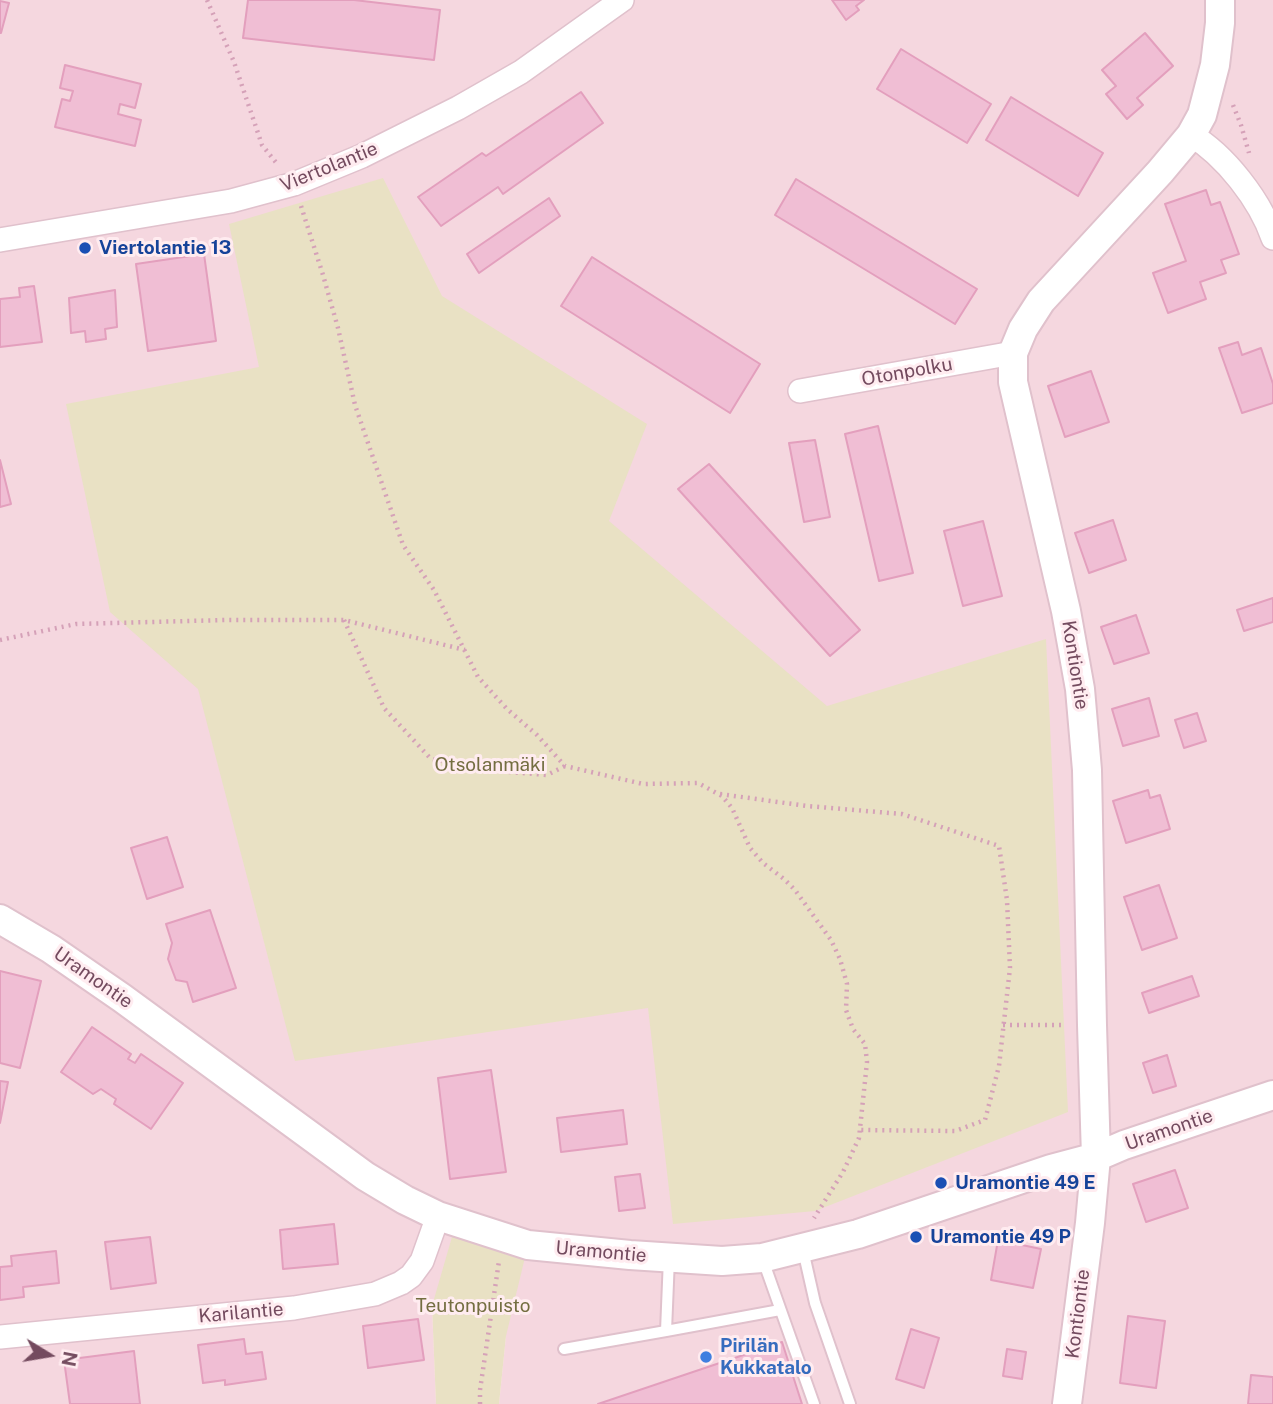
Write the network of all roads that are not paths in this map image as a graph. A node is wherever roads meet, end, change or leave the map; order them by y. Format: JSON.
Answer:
{"nodes":[{"id":1,"x":622,"y":0,"type":"edge"},
{"id":2,"x":1220,"y":0,"type":"edge"},
{"id":3,"x":1191,"y":135,"type":"junction"},
{"id":4,"x":1273,"y":238,"type":"edge"},
{"id":5,"x":0,"y":240,"type":"edge"},
{"id":6,"x":1013,"y":353,"type":"junction"},
{"id":7,"x":800,"y":391,"type":"dead end"},
{"id":8,"x":0,"y":919,"type":"edge"},
{"id":9,"x":1273,"y":1095,"type":"edge"},
{"id":10,"x":1096,"y":1157,"type":"junction"},
{"id":11,"x":439,"y":1216,"type":"junction"},
{"id":12,"x":805,"y":1237,"type":"junction"},
{"id":13,"x":669,"y":1258,"type":"junction"},
{"id":14,"x":762,"y":1258,"type":"junction"},
{"id":15,"x":780,"y":1310,"type":"junction"},
{"id":16,"x":666,"y":1331,"type":"junction"},
{"id":17,"x":0,"y":1337,"type":"edge"},
{"id":18,"x":564,"y":1349,"type":"dead end"},
{"id":19,"x":814,"y":1404,"type":"edge"},
{"id":20,"x":850,"y":1404,"type":"edge"},
{"id":21,"x":1067,"y":1404,"type":"edge"}],
"edges":[{"from":1,"to":5,"type":"street","name":"Viertolantie"},
{"from":2,"to":3,"type":"street","name":"Kontiontie"},
{"from":3,"to":4,"type":"street"},
{"from":3,"to":6,"type":"street","name":"Kontiontie"},
{"from":6,"to":7,"type":"street","name":"Otonpolku"},
{"from":6,"to":10,"type":"street","name":"Kontiontie"},
{"from":8,"to":11,"type":"street","name":"Uramontie"},
{"from":9,"to":10,"type":"street","name":"Uramontie"},
{"from":10,"to":12,"type":"street","name":"Uramontie"},
{"from":10,"to":21,"type":"street","name":"Kontiontie"},
{"from":11,"to":13,"type":"street","name":"Uramontie"},
{"from":11,"to":17,"type":"street","name":"Karilantie"},
{"from":12,"to":14,"type":"street","name":"Uramontie"},
{"from":12,"to":20,"type":"lane"},
{"from":13,"to":14,"type":"street","name":"Uramontie"},
{"from":13,"to":16,"type":"lane"},
{"from":14,"to":15,"type":"lane"},
{"from":15,"to":16,"type":"lane"},
{"from":15,"to":19,"type":"lane"},
{"from":16,"to":18,"type":"lane"}]}
